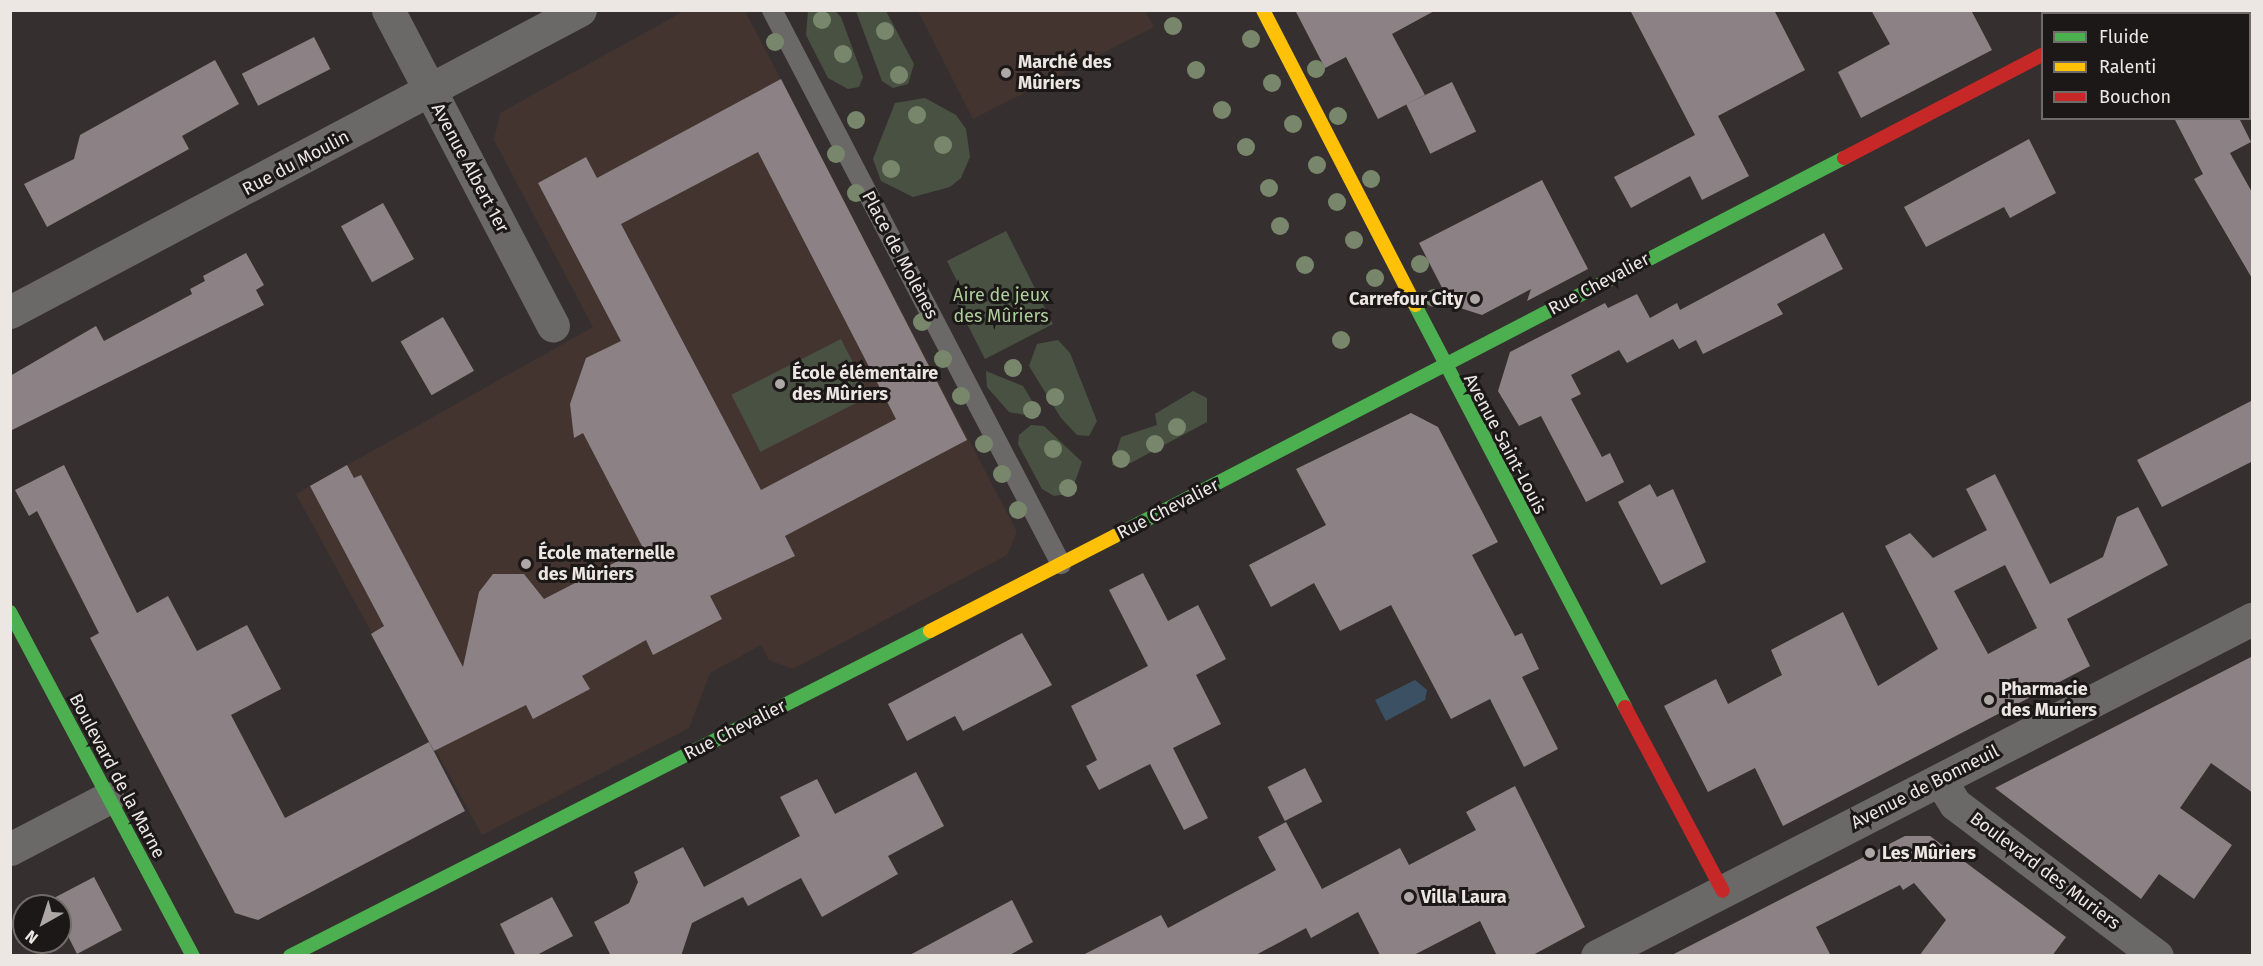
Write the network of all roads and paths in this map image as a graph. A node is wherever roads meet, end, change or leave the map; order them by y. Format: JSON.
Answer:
{"nodes":[{"id":1,"x":388,"y":10,"type":"edge"},
{"id":2,"x":580,"y":10,"type":"edge"},
{"id":3,"x":772,"y":10,"type":"edge"},
{"id":4,"x":1263,"y":10,"type":"edge"},
{"id":5,"x":2041,"y":56,"type":"edge"},
{"id":6,"x":431,"y":93,"type":"junction"},
{"id":7,"x":10,"y":312,"type":"edge"},
{"id":8,"x":553,"y":325,"type":"dead end"},
{"id":9,"x":1443,"y":365,"type":"junction"},
{"id":10,"x":1061,"y":564,"type":"junction"},
{"id":11,"x":10,"y":612,"type":"edge"},
{"id":12,"x":2253,"y":619,"type":"edge"},
{"id":13,"x":1940,"y":780,"type":"junction"},
{"id":14,"x":108,"y":798,"type":"junction"},
{"id":15,"x":10,"y":849,"type":"edge"},
{"id":16,"x":1724,"y":891,"type":"junction"},
{"id":17,"x":193,"y":956,"type":"edge"},
{"id":18,"x":290,"y":956,"type":"edge"},
{"id":19,"x":1597,"y":956,"type":"edge"},
{"id":20,"x":2157,"y":956,"type":"edge"}],
"edges":[{"from":1,"to":6,"type":"street","name":"Avenue Albert 1er"},
{"from":2,"to":6,"type":"street","name":"Rue du Moulin"},
{"from":3,"to":10,"type":"lane","name":"Place de Molènes"},
{"from":4,"to":9,"type":"street","name":"Avenue Saint-Louis"},
{"from":5,"to":9,"type":"street","name":"Rue Chevalier"},
{"from":6,"to":7,"type":"street","name":"Rue du Moulin"},
{"from":6,"to":8,"type":"street","name":"Avenue Albert 1er"},
{"from":9,"to":10,"type":"street","name":"Rue Chevalier"},
{"from":9,"to":16,"type":"street","name":"Avenue Saint-Louis"},
{"from":10,"to":18,"type":"street","name":"Rue Chevalier"},
{"from":11,"to":14,"type":"street","name":"Boulevard de la Marne"},
{"from":12,"to":13,"type":"street","name":"Avenue de Bonneuil"},
{"from":13,"to":16,"type":"street","name":"Avenue de Bonneuil"},
{"from":13,"to":20,"type":"street","name":"Boulevard des Muriers"},
{"from":14,"to":15,"type":"street"},
{"from":14,"to":17,"type":"street","name":"Boulevard de la Marne"},
{"from":16,"to":19,"type":"street","name":"Avenue de Bonneuil"}]}
